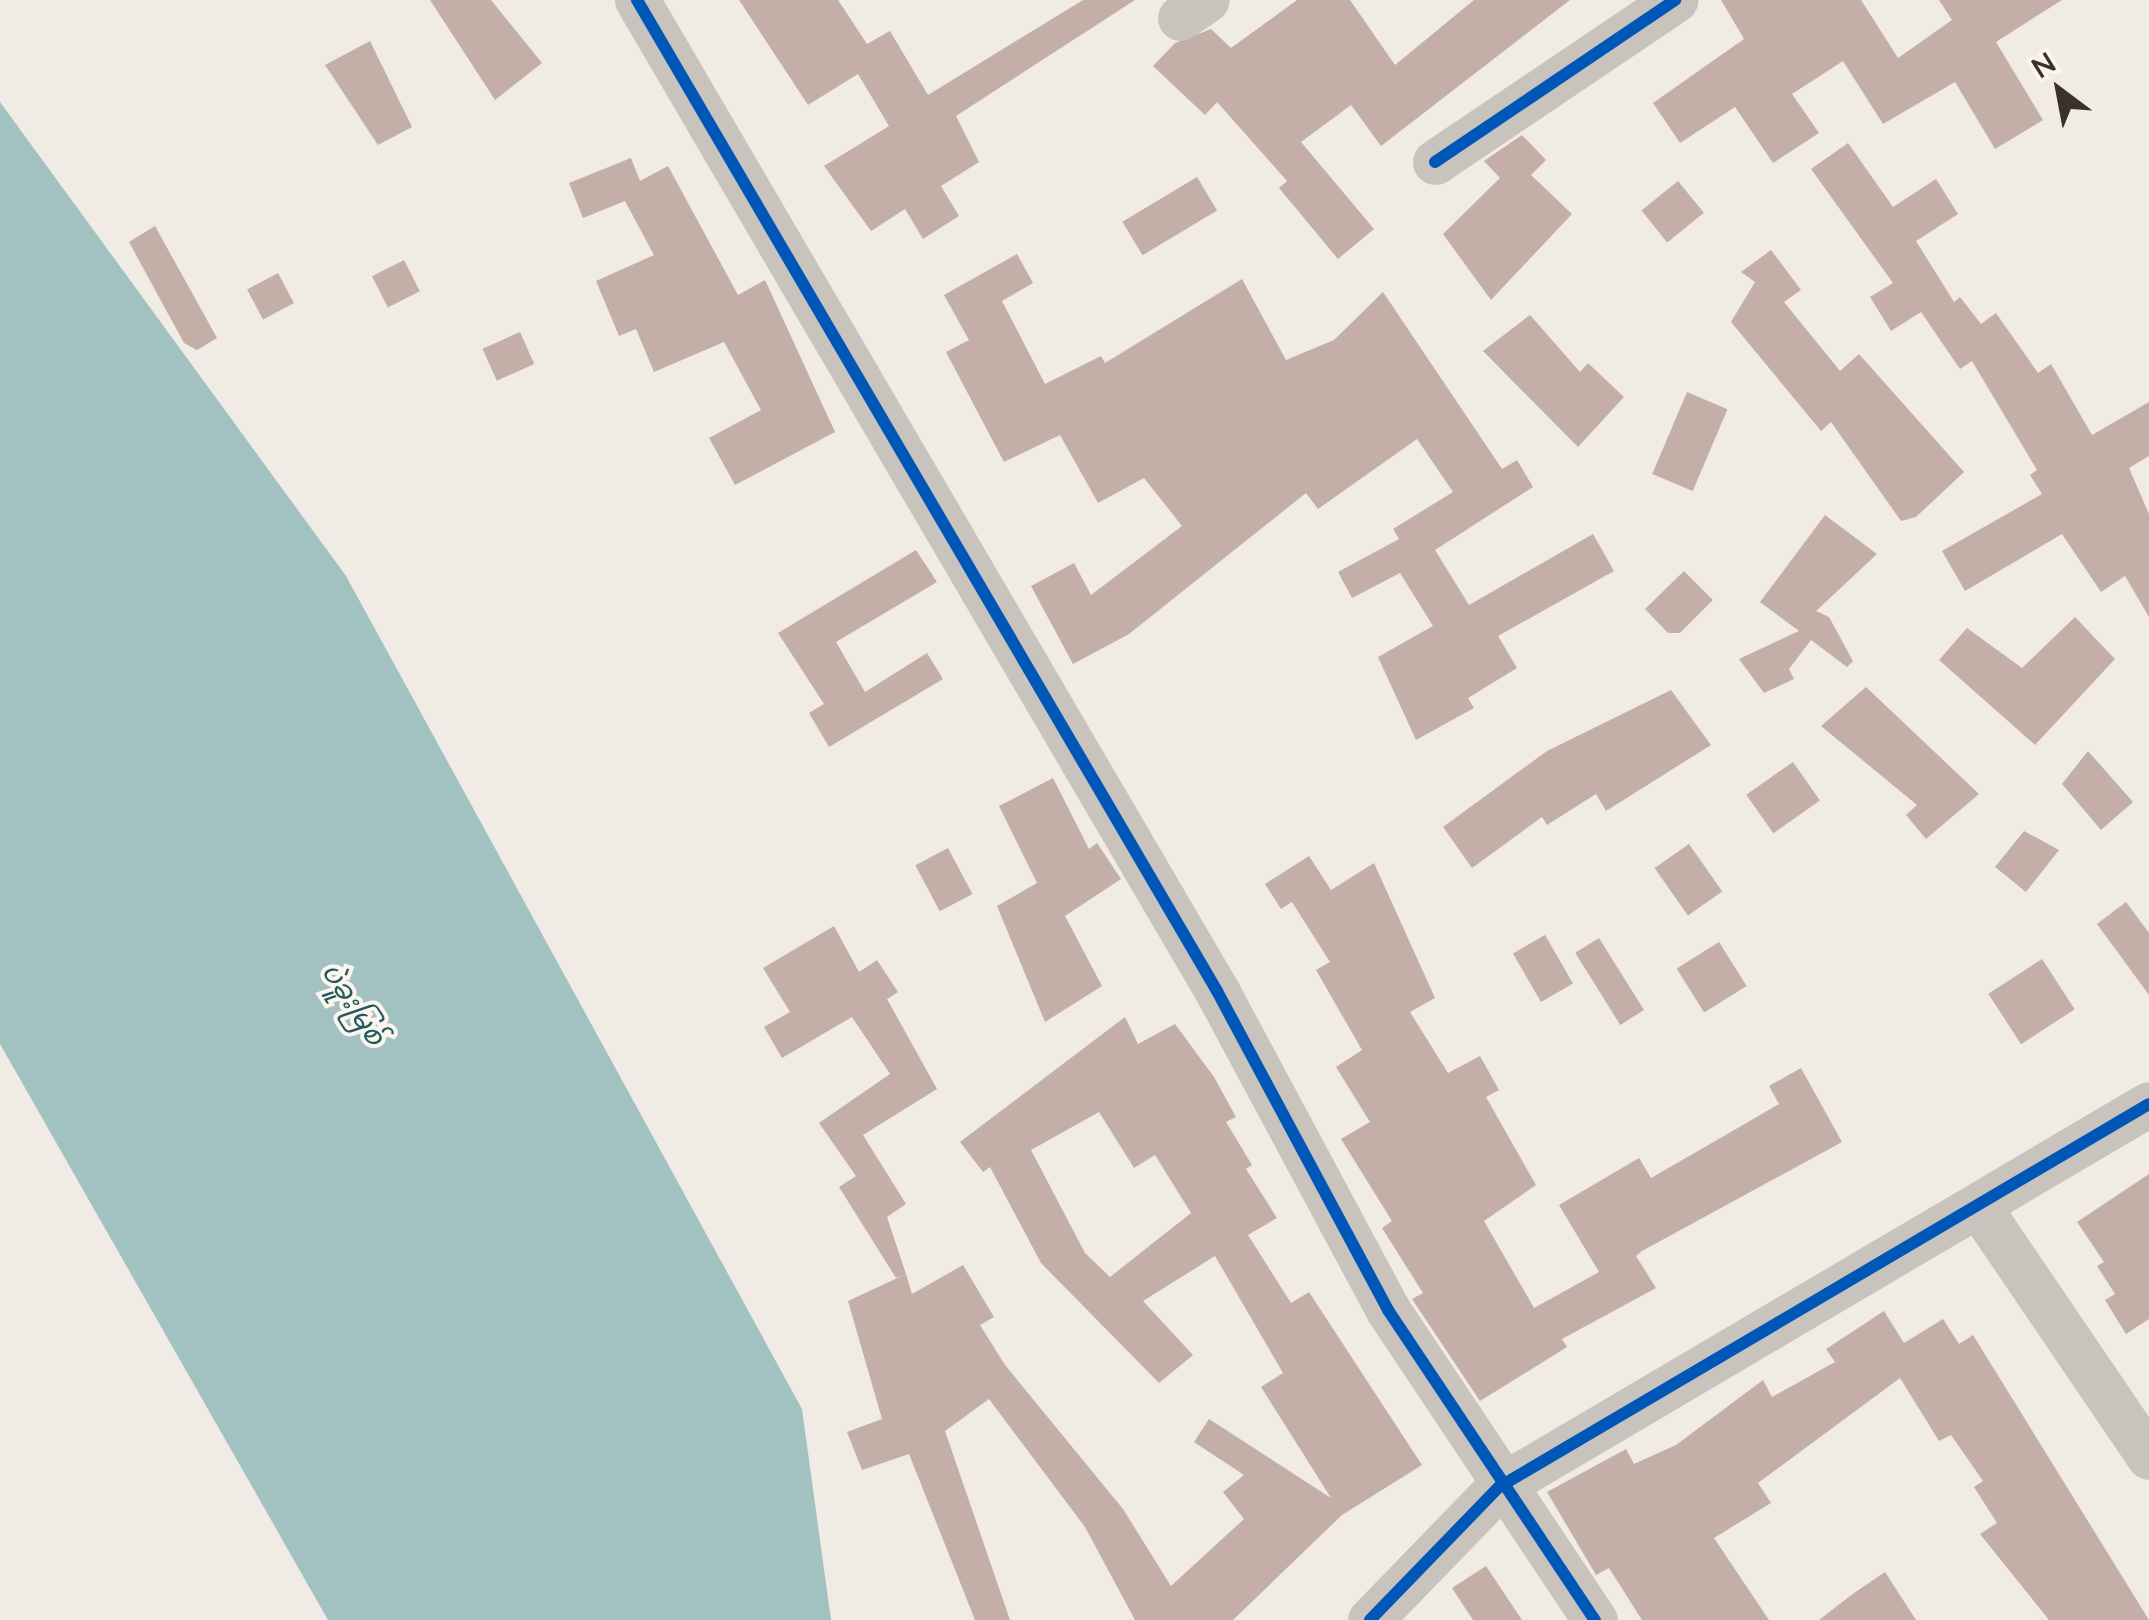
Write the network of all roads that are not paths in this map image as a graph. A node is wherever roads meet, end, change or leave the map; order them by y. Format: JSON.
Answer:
{"nodes":[{"id":1,"x":638,"y":0,"type":"edge"},
{"id":2,"x":1675,"y":0,"type":"edge"},
{"id":3,"x":1435,"y":162,"type":"dead end"},
{"id":4,"x":2149,"y":1104,"type":"edge"},
{"id":5,"x":1979,"y":1207,"type":"junction"},
{"id":6,"x":2149,"y":1458,"type":"edge"},
{"id":7,"x":1500,"y":1487,"type":"junction"},
{"id":8,"x":1370,"y":1620,"type":"edge"},
{"id":9,"x":1595,"y":1620,"type":"edge"}],
"edges":[{"from":1,"to":7,"type":"street"},
{"from":2,"to":3,"type":"street"},
{"from":4,"to":5,"type":"street"},
{"from":5,"to":6,"type":"street"},
{"from":5,"to":7,"type":"street"},
{"from":7,"to":8,"type":"street"},
{"from":7,"to":9,"type":"street"}]}
